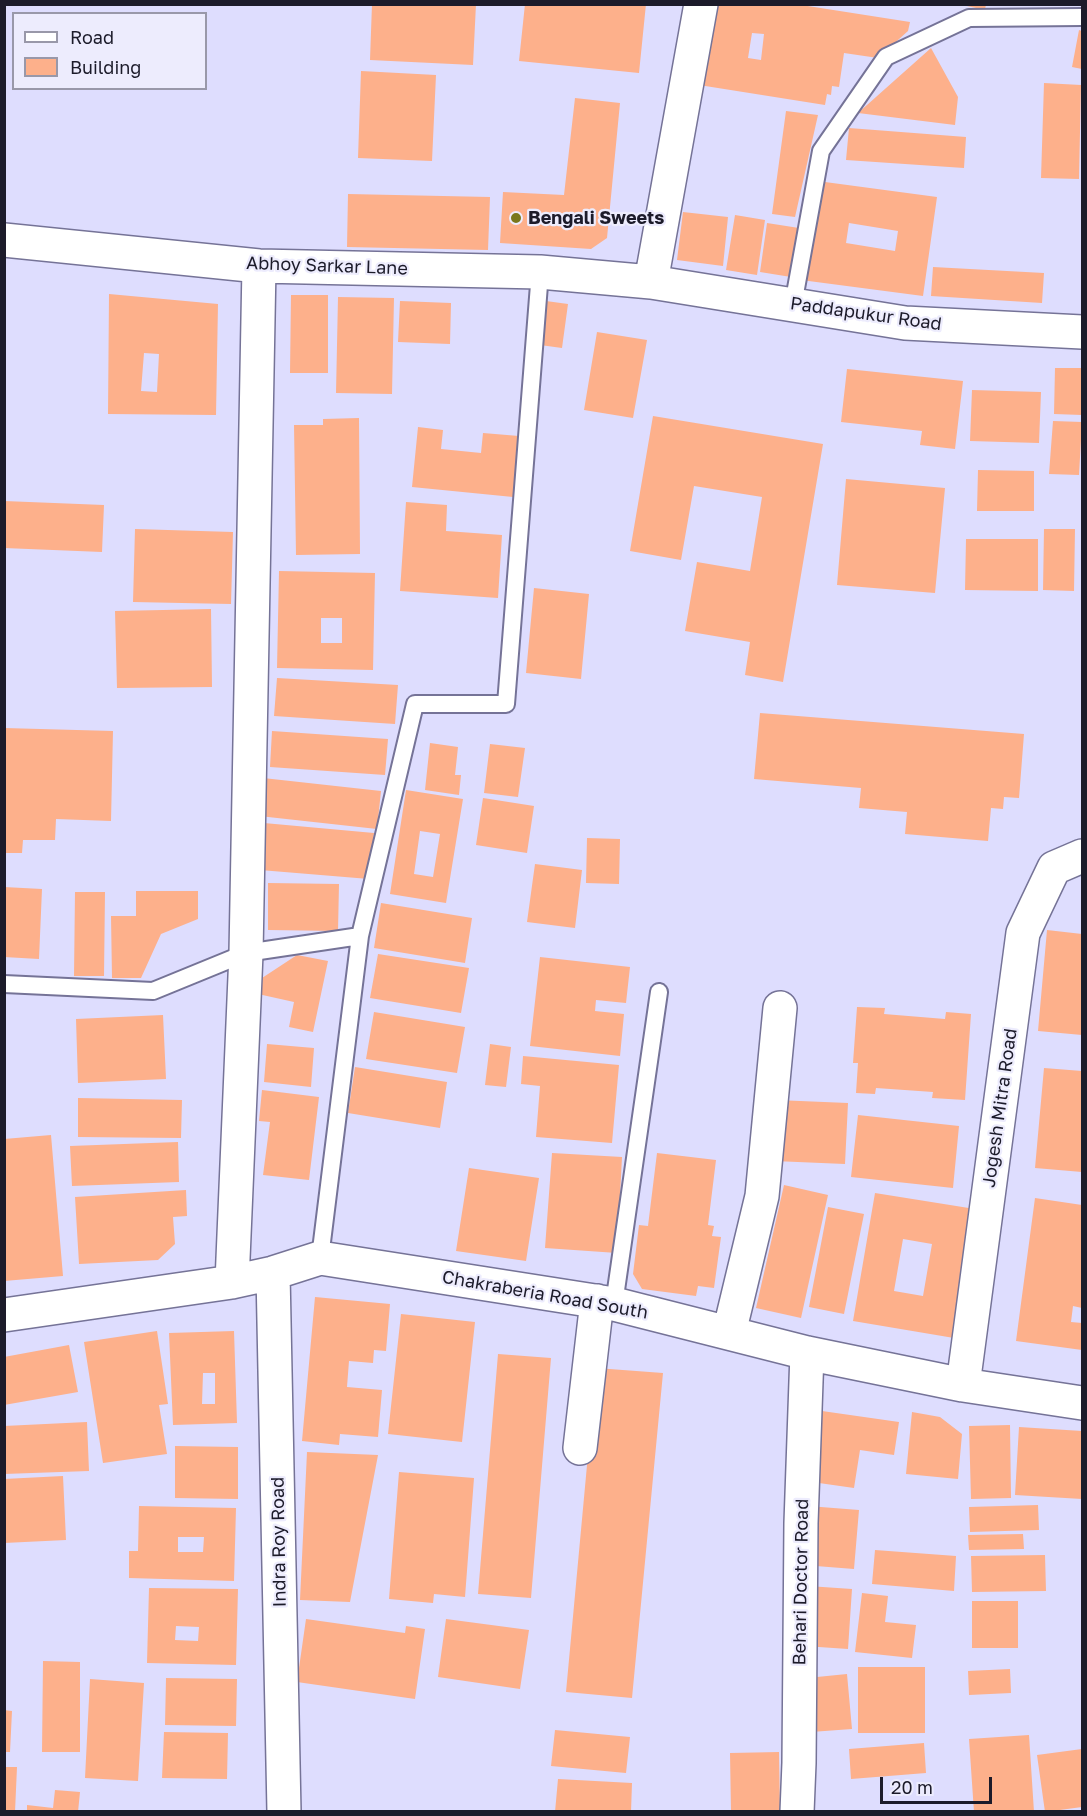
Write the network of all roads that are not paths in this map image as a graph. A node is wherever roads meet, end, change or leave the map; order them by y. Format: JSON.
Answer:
{"nodes":[{"id":1,"x":701,"y":4,"type":"edge"},
{"id":2,"x":1083,"y":17,"type":"edge"},
{"id":3,"x":4,"y":240,"type":"edge"},
{"id":4,"x":259,"y":266,"type":"junction"},
{"id":5,"x":540,"y":272,"type":"junction"},
{"id":6,"x":651,"y":282,"type":"junction"},
{"id":7,"x":793,"y":305,"type":"junction"},
{"id":8,"x":1083,"y":332,"type":"edge"},
{"id":9,"x":1083,"y":856,"type":"edge"},
{"id":10,"x":360,"y":936,"type":"junction"},
{"id":11,"x":246,"y":952,"type":"junction"},
{"id":12,"x":4,"y":984,"type":"edge"},
{"id":13,"x":659,"y":992,"type":"dead end"},
{"id":14,"x":780,"y":1008,"type":"dead end"},
{"id":15,"x":320,"y":1258,"type":"junction"},
{"id":16,"x":273,"y":1273,"type":"junction"},
{"id":17,"x":232,"y":1282,"type":"junction"},
{"id":18,"x":605,"y":1303,"type":"junction"},
{"id":19,"x":4,"y":1315,"type":"edge"},
{"id":20,"x":729,"y":1333,"type":"junction"},
{"id":21,"x":807,"y":1353,"type":"junction"},
{"id":22,"x":963,"y":1385,"type":"junction"},
{"id":23,"x":1083,"y":1403,"type":"edge"},
{"id":24,"x":580,"y":1448,"type":"dead end"},
{"id":25,"x":284,"y":1812,"type":"edge"},
{"id":26,"x":797,"y":1812,"type":"edge"}],
"edges":[{"from":1,"to":6,"type":"street"},
{"from":2,"to":7,"type":"lane"},
{"from":3,"to":4,"type":"street","name":"Abhoy Sarkar Lane"},
{"from":4,"to":5,"type":"street","name":"Abhoy Sarkar Lane"},
{"from":4,"to":11,"type":"street"},
{"from":5,"to":6,"type":"street","name":"Abhoy Sarkar Lane"},
{"from":5,"to":10,"type":"lane"},
{"from":6,"to":7,"type":"street","name":"Paddapukur Road"},
{"from":7,"to":8,"type":"street","name":"Paddapukur Road"},
{"from":9,"to":22,"type":"street","name":"Jogesh Mitra Road"},
{"from":10,"to":11,"type":"lane"},
{"from":10,"to":15,"type":"lane"},
{"from":11,"to":12,"type":"lane"},
{"from":11,"to":17,"type":"street"},
{"from":13,"to":18,"type":"lane"},
{"from":14,"to":20,"type":"street"},
{"from":15,"to":16,"type":"street","name":"Chakraberia Road South"},
{"from":15,"to":18,"type":"street","name":"Chakraberia Road South"},
{"from":16,"to":17,"type":"street","name":"Chakraberia Road South"},
{"from":16,"to":25,"type":"street","name":"Indra Roy Road"},
{"from":17,"to":19,"type":"street","name":"Chakraberia Road South"},
{"from":18,"to":20,"type":"street","name":"Chakraberia Road South"},
{"from":18,"to":24,"type":"street"},
{"from":20,"to":21,"type":"street","name":"Chakraberia Road South"},
{"from":21,"to":22,"type":"street","name":"Chakraberia Road South"},
{"from":21,"to":26,"type":"street","name":"Behari Doctor Road"},
{"from":22,"to":23,"type":"street","name":"Chakraberia Road South"}]}
